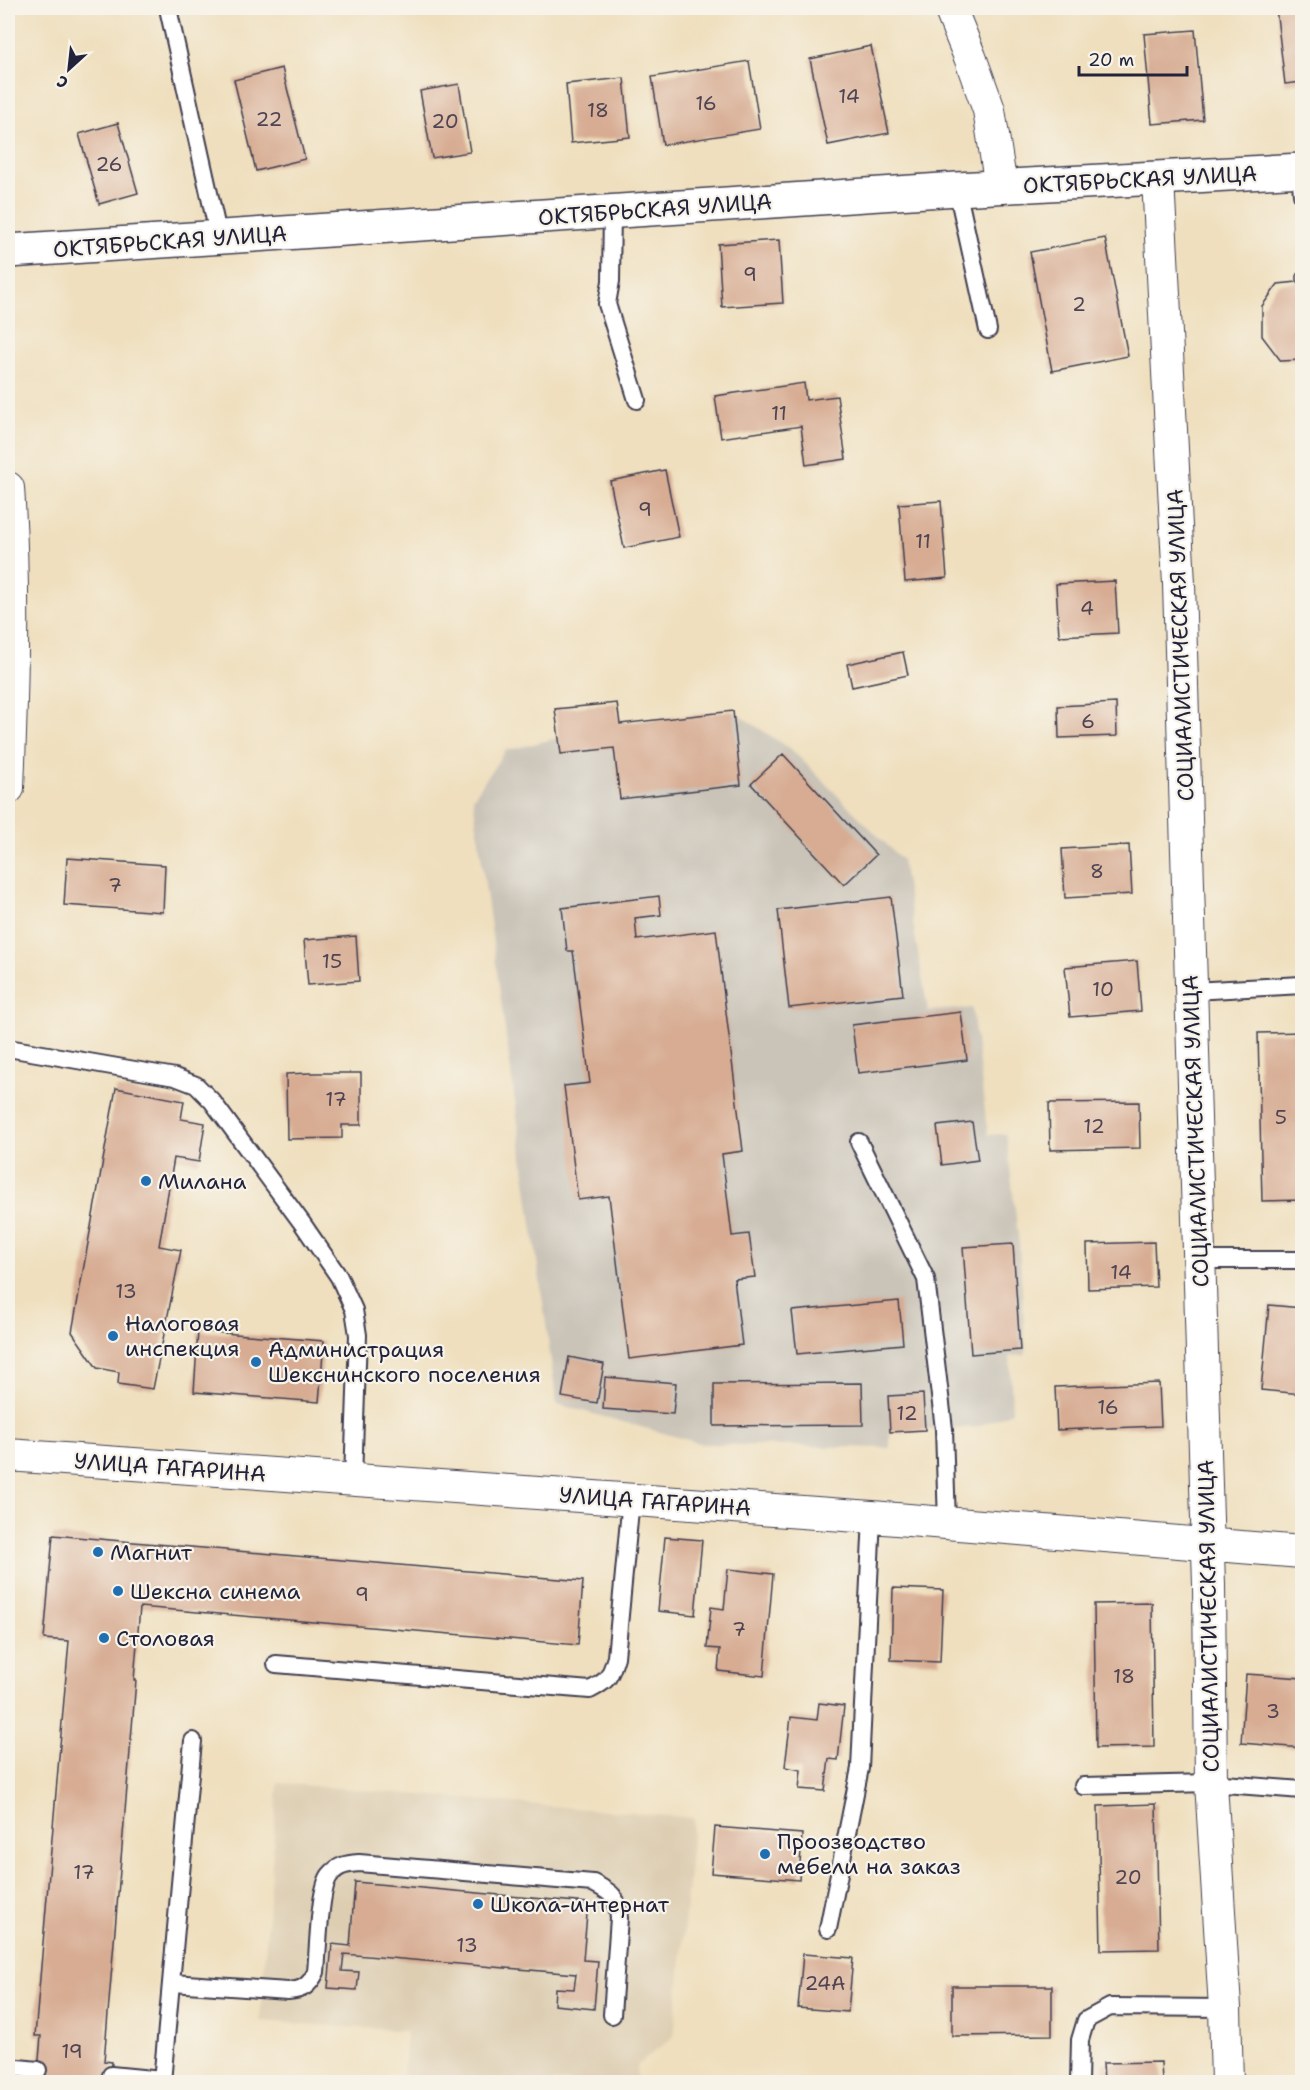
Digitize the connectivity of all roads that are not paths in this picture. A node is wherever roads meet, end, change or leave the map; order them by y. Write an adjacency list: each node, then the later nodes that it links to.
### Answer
1 (950, 8): 5 (street)
2 (169, 13): 8 (lane)
3 (1302, 178): 4 (street, ОКТЯБРЬСКАЯ УЛИЦА)
4 (1158, 179): 5 (street, ОКТЯБРЬСКАЯ УЛИЦА); 15 (street, СОЦИАЛИСТИЧЕСКАЯ УЛИЦА)
5 (1001, 187): 6 (street, ОКТЯБРЬСКАЯ УЛИЦА)
6 (957, 189): 7 (street, ОКТЯБРЬСКАЯ УЛИЦА); 10 (lane)
7 (612, 212): 8 (street, ОКТЯБРЬСКАЯ УЛИЦА); 11 (lane)
8 (219, 238): 9 (street, ОКТЯБРЬСКАЯ УЛИЦА)
9 (8, 251)
10 (988, 330)
11 (637, 400)
12 (8, 488): 13 (street)
13 (8, 789)
14 (1302, 985): 15 (lane)
15 (1192, 991): 18 (street, СОЦИАЛИСТИЧЕСКАЯ УЛИЦА)
16 (8, 1048): 21 (lane)
17 (859, 1142): 24 (lane)
18 (1198, 1260): 19 (lane); 25 (street, СОЦИАЛИСТИЧЕСКАЯ УЛИЦА)
19 (1302, 1260)
20 (8, 1455): 21 (street, УЛИЦА ГАГАРИНА)
21 (353, 1479): 22 (street, УЛИЦА ГАГАРИНА)
22 (631, 1499): 23 (street, УЛИЦА ГАГАРИНА); 27 (lane)
23 (872, 1517): 24 (street, УЛИЦА ГАГАРИНА); 32 (lane)
24 (947, 1524): 25 (street, УЛИЦА ГАГАРИНА)
25 (1207, 1544): 26 (street, УЛИЦА ГАГАРИНА); 29 (street, СОЦИАЛИСТИЧЕСКАЯ УЛИЦА)
26 (1302, 1552)
27 (276, 1664)
28 (193, 1741): 33 (lane)
29 (1211, 1783): 30 (lane); 31 (lane); 34 (street, СОЦИАЛИСТИЧЕСКАЯ УЛИЦА)
30 (1083, 1786)
31 (1302, 1790)
32 (828, 1929)
33 (172, 1983): 35 (lane); 39 (lane)
34 (1225, 2008): 40 (lane); 41 (street, СОЦИАЛИСТИЧЕСКАЯ УЛИЦА)
35 (612, 2015)
36 (8, 2067): 37 (lane)
37 (38, 2070)
38 (111, 2075): 39 (lane)
39 (162, 2081)
40 (1079, 2082)
41 (1227, 2082)

